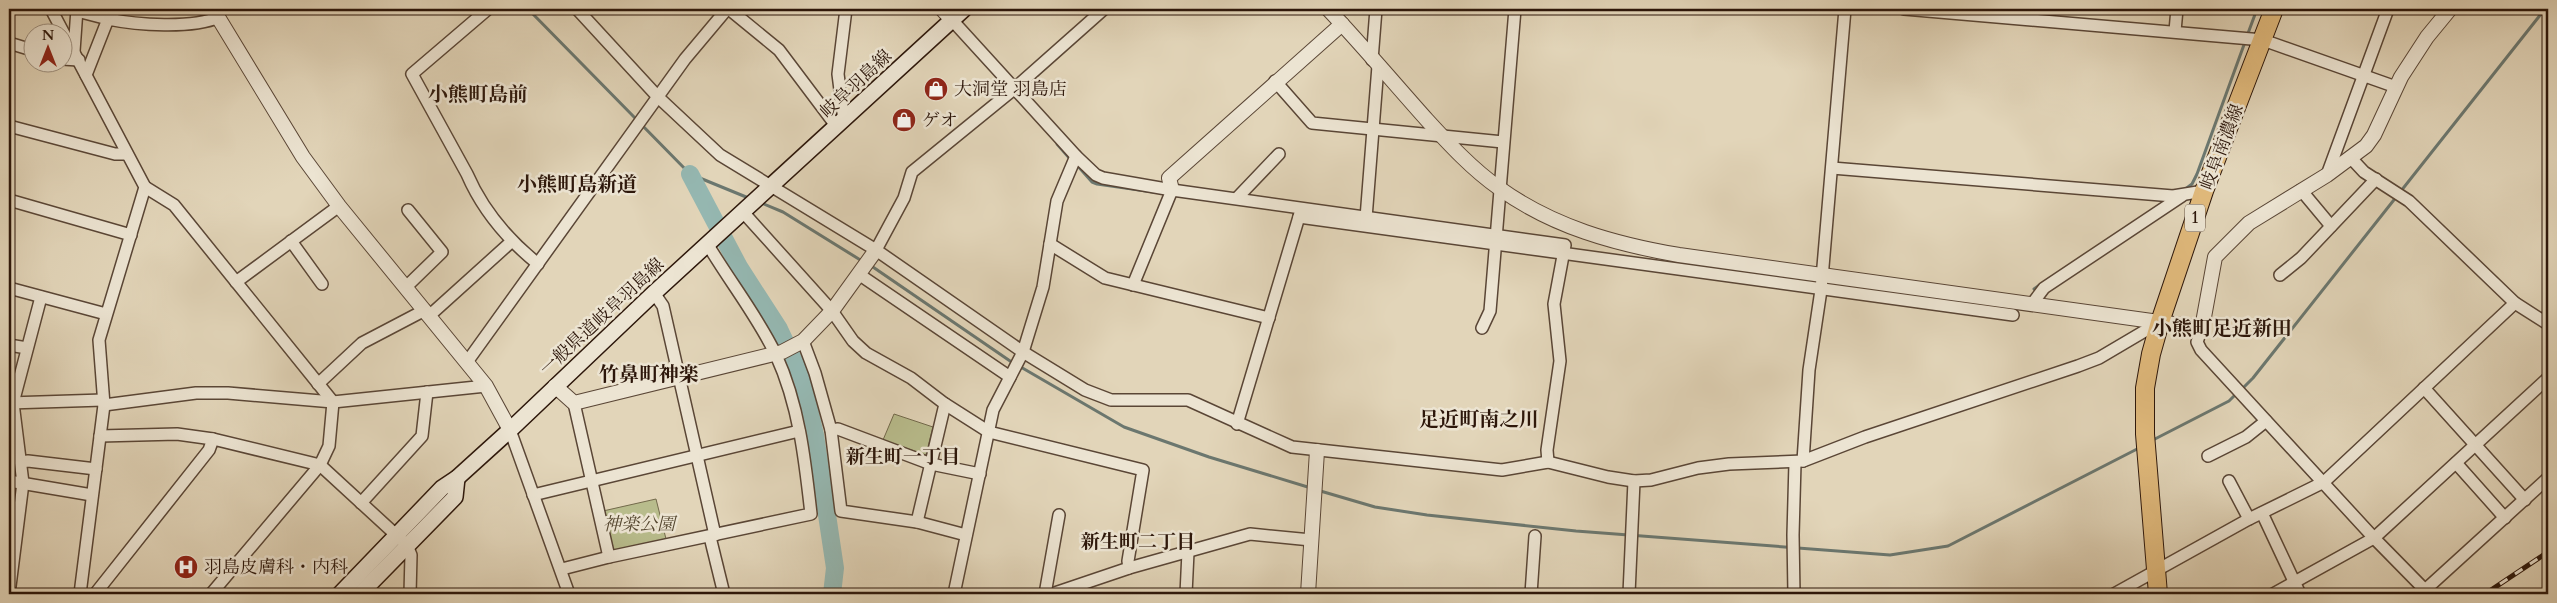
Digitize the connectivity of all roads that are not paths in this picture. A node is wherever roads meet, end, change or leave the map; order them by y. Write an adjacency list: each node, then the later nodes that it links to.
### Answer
1 (51, 9): 26 (street)
2 (488, 9): 64 (street)
3 (577, 9): 34 (street)
4 (728, 9): 34 (street); 35 (street)
5 (846, 9): 35 (street)
6 (964, 9): 19 (main road, 岐阜羽島線)
7 (1104, 9): 33 (street)
8 (1328, 9): 21 (street)
9 (1376, 9): 28 (street)
10 (1515, 9): 39 (street)
11 (1845, 9): 44 (street)
12 (1904, 9): 22 (street)
13 (2176, 9): 22 (street)
14 (2274, 9): 23 (main road, 岐阜南濃線 / 1)
15 (2388, 9): 30 (street)
16 (2450, 9): 32 (street)
17 (77, 10): 20 (street); 26 (street)
18 (216, 13): 20 (street); 55 (street)
19 (947, 14): 33 (street); 35 (main road, 岐阜羽島線)
20 (108, 19): 29 (street)
21 (1342, 24): 28 (street); 31 (street)
22 (2174, 31): 23 (street)
23 (2262, 40): 30 (street); 52 (main road, 岐阜南濃線 / 1)
24 (9, 43): 25 (street)
25 (22, 47)
26 (77, 56): 27 (street); 29 (street)
27 (72, 57)
28 (1375, 63): 37 (street); 38 (street)
29 (86, 75): 40 (street)
30 (2364, 76): 32 (street); 45 (street)
31 (1275, 81): 37 (street); 50 (street)
32 (2396, 87): 43 (street)
33 (1014, 88): 42 (street); 67 (street)
34 (658, 97): 49 (street); 69 (street)
35 (841, 124): 49 (main road, 岐阜羽島線)
36 (9, 126): 40 (street)
37 (1374, 129): 38 (street); 59 (street)
38 (1442, 136): 39 (street); 48 (street)
39 (1503, 142): 48 (street)
40 (127, 154): 47 (street)
41 (1279, 154): 53 (street)
42 (1076, 156): 50 (street); 66 (street)
43 (2350, 158): 45 (street); 46 (street)
44 (1832, 168): 52 (street); 72 (street)
45 (2327, 175): 51 (street)
46 (2376, 179): 60 (street); 81 (street)
47 (145, 187): 61 (street); 73 (street)
48 (1499, 188): 62 (street); 72 (street)
49 (769, 189): 57 (main road, 一般県道岐阜羽島線); 67 (street)
50 (1172, 190): 53 (street); 75 (street)
51 (2301, 190): 60 (street); 91 (street)
52 (2196, 192): 82 (street); 88 (main road, 岐阜南濃線 / 1)
53 (1237, 198): 58 (street)
54 (9, 200): 61 (street)
55 (339, 206): 63 (street); 76 (street)
56 (408, 210): 76 (street)
57 (744, 210): 65 (main road, 一般県道岐阜羽島線); 83 (street)
58 (1300, 213): 59 (street); 62 (street); 87 (street)
59 (1366, 218): 62 (street)
60 (2331, 226): 71 (street)
61 (130, 235): 85 (street)
62 (1496, 240): 68 (street); 90 (street)
63 (291, 241): 73 (street); 74 (street)
64 (511, 242): 69 (street); 84 (street)
65 (711, 243): 79 (main road, 一般県道岐阜羽島線); 95 (street)
66 (1050, 244): 75 (street); 96 (street)
67 (875, 253): 70 (street); 96 (street)
68 (1564, 253): 78 (street); 124 (street)
69 (538, 264): 97 (street)
70 (862, 273): 83 (street); 98 (street)
71 (2280, 275)
72 (1822, 276): 78 (street); 82 (street)
73 (236, 282): 101 (street)
74 (322, 284)
75 (1133, 285): 87 (street)
76 (406, 287): 84 (street)
77 (9, 288): 80 (street)
78 (1821, 290): 86 (street); 125 (street)
79 (654, 293): 99 (street); 103 (main road, 一般県道岐阜羽島線)
80 (41, 296): 85 (street); 94 (street)
81 (2516, 303): 89 (street); 104 (street)
82 (2032, 304): 88 (street)
83 (832, 311): 92 (street); 110 (street)
84 (427, 313): 97 (street); 101 (street)
85 (106, 314): 106 (street)
86 (2013, 315)
87 (1269, 318): 112 (street)
88 (2160, 322): 91 (street); 125 (street); 158 (main road, 岐阜南濃線 / 1)
89 (2548, 324)
90 (1482, 328)
91 (2202, 328): 111 (street)
92 (801, 343): 95 (street); 114 (street)
93 (9, 345): 94 (street)
94 (27, 348): 108 (street)
95 (778, 353): 99 (street); 115 (street)
96 (1022, 355): 98 (street); 112 (street)
97 (467, 362): 102 (street)
98 (1011, 374): 116 (street)
99 (678, 378): 109 (street); 121 (street)
100 (2548, 378): 119 (street)
101 (318, 384): 107 (street)
102 (486, 386): 105 (street); 113 (street)
103 (555, 386): 109 (street); 113 (main road, 一般県道岐阜羽島線)
104 (2424, 388): 119 (street); 136 (street)
105 (427, 392): 107 (street); 141 (street)
106 (104, 402): 107 (street); 108 (street); 117 (street)
107 (333, 402): 128 (street)
108 (11, 403): 123 (street)
109 (574, 403): 133 (street)
110 (945, 404): 116 (street); 127 (street)
111 (2266, 421): 122 (street); 136 (street)
112 (1237, 424): 120 (street)
113 (510, 430): 139 (street); 151 (main road, 一般県道岐阜羽島線)
114 (831, 430): 127 (street); 146 (street)
115 (799, 431): 121 (street); 148 (street)
116 (989, 432): 130 (street); 156 (street)
117 (100, 436): 118 (street); 129 (street)
118 (213, 439): 128 (street); 164 (street)
119 (2475, 445): 126 (street); 140 (street)
120 (1317, 452): 124 (street); 152 (street)
121 (696, 456): 133 (street); 148 (street)
122 (2208, 456)
123 (21, 462): 129 (street); 137 (street)
124 (1548, 462): 134 (street)
125 (1799, 462): 134 (street); 178 (street)
126 (2456, 463): 144 (street); 150 (street)
127 (931, 464): 130 (street); 146 (street)
128 (320, 465): 141 (street); 165 (street)
129 (96, 470): 138 (street)
130 (980, 474): 147 (street)
131 (2548, 478): 140 (street)
132 (9, 481): 137 (street)
133 (592, 481): 139 (street); 155 (street)
134 (1634, 481): 177 (street)
135 (2229, 481): 145 (street)
136 (2324, 482): 142 (street); 150 (street)
137 (23, 483): 138 (street); 153 (street)
138 (92, 495): 163 (street)
139 (533, 495): 157 (street)
140 (2525, 500): 144 (street)
141 (361, 503): 151 (street)
142 (2262, 513): 145 (street); 159 (street)
143 (1059, 515): 172 (street)
144 (2506, 518): 161 (street)
145 (2249, 520): 158 (street)
146 (917, 522): 147 (street)
147 (966, 535): 171 (street)
148 (713, 536): 155 (street); 170 (street)
149 (1535, 536): 176 (street)
150 (2374, 538): 159 (street); 161 (street)
151 (401, 540): 166 (main road, 一般県道岐阜羽島線); 167 (main road, 一般県道岐阜羽島線); 168 (street)
152 (1310, 540): 154 (street); 175 (street)
153 (12, 541): 162 (street)
154 (1188, 552): 156 (street); 174 (street)
155 (609, 557): 157 (street)
156 (1128, 568): 160 (street)
157 (562, 569): 169 (street)
158 (2157, 571): 179 (street); 180 (main road, 1)
159 (2297, 589): 181 (street)
160 (1073, 590): 173 (street)
161 (2427, 592)
162 (9, 594)
163 (80, 594)
164 (95, 594)
165 (211, 594)
166 (340, 594)
167 (360, 594)
168 (410, 594)
169 (570, 594)
170 (724, 594)
171 (954, 594)
172 (1045, 594)
173 (1052, 594)
174 (1186, 594)
175 (1308, 594)
176 (1531, 594)
177 (1629, 594)
178 (1794, 594)
179 (2114, 594)
180 (2158, 594)
181 (2273, 594)

